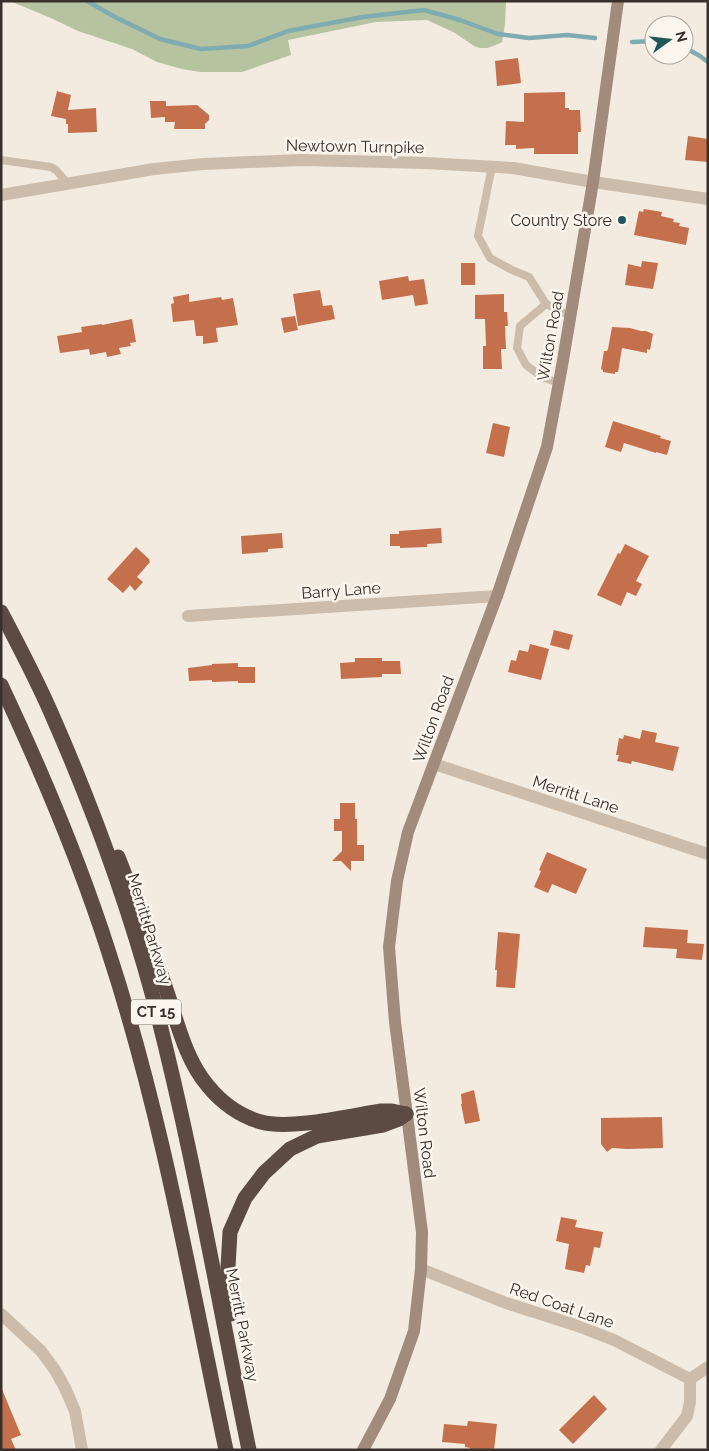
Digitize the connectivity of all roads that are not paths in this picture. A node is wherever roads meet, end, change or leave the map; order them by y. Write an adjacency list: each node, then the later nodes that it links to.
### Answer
1 (618, 1): 4 (main road, Wilton Road)
2 (1, 160): 5 (lane)
3 (492, 166): 4 (street, Newtown Turnpike); 5 (street, Newtown Turnpike); 8 (lane)
4 (593, 182): 7 (street, Newtown Turnpike); 9 (main road, Wilton Road)
5 (68, 184): 6 (street, Newtown Turnpike)
6 (1, 195)
7 (708, 199)
8 (546, 304): 9 (lane); 10 (lane)
9 (570, 316): 10 (main road, Wilton Road)
10 (559, 383): 11 (main road, Wilton Road)
11 (497, 596): 13 (street, Barry Lane); 16 (main road, Wilton Road)
12 (1, 612): 15 (highway, Merritt Parkway / CT 15)
13 (188, 616)
14 (1, 685): 25 (highway, CT 15)
15 (52, 713): 18 (highway); 23 (highway, Merritt Parkway / CT 15)
16 (434, 764): 17 (street, Merritt Lane); 18 (main road, Wilton Road)
17 (708, 854)
18 (406, 1114): 19 (main road, Wilton Road); 23 (highway)
19 (421, 1269): 22 (street, Red Coat Lane); 27 (main road, Wilton Road)
20 (1, 1314): 24 (street)
21 (708, 1367): 22 (street)
22 (690, 1379): 28 (street)
23 (245, 1432): 26 (highway, Merritt Parkway / CT 15)
24 (82, 1450)
25 (226, 1450)
26 (249, 1450)
27 (363, 1450)
28 (660, 1450)

